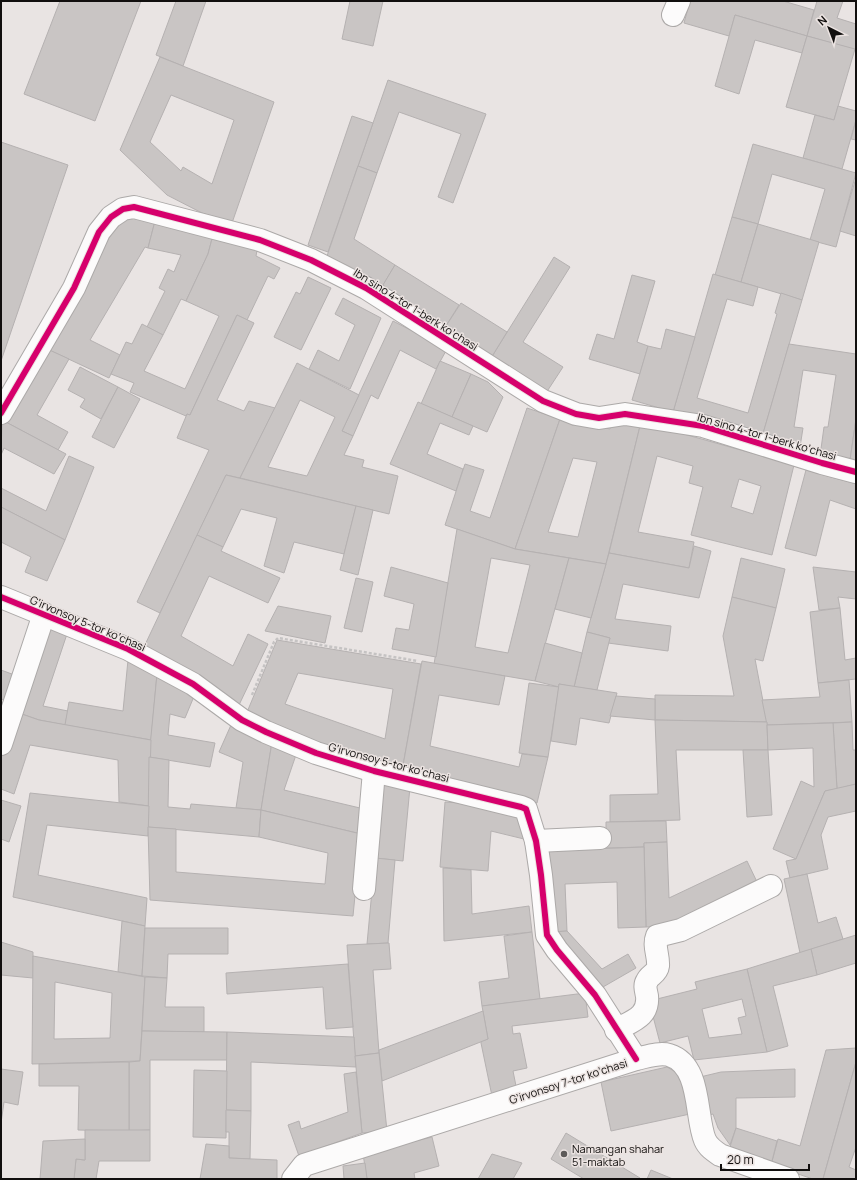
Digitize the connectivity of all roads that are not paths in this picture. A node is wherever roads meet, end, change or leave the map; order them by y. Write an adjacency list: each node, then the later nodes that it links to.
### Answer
1 (1, 413): 2 (street, Ibn sino 4-tor 1-berk koʼchasi)
2 (856, 472)
3 (1, 597): 4 (street, Gʼirvonsoy 5-tor koʼchasi)
4 (44, 614): 5 (street); 6 (street, Gʼirvonsoy 5-tor koʼchasi)
5 (1, 744)
6 (374, 771): 8 (street, Gʼirvonsoy 5-tor koʼchasi); 10 (street)
7 (600, 838): 8 (street)
8 (536, 841): 11 (street, Gʼirvonsoy 5-tor koʼchasi)
9 (771, 886): 11 (street)
10 (364, 889)
11 (616, 1030): 12 (street, Gʼirvonsoy 5-tor koʼchasi)
12 (636, 1059): 13 (street, Gʼirvonsoy 7-tor koʼchasi); 14 (street, Gʼirvonsoy 7-tor koʼchasi)
13 (293, 1179)
14 (788, 1179)

